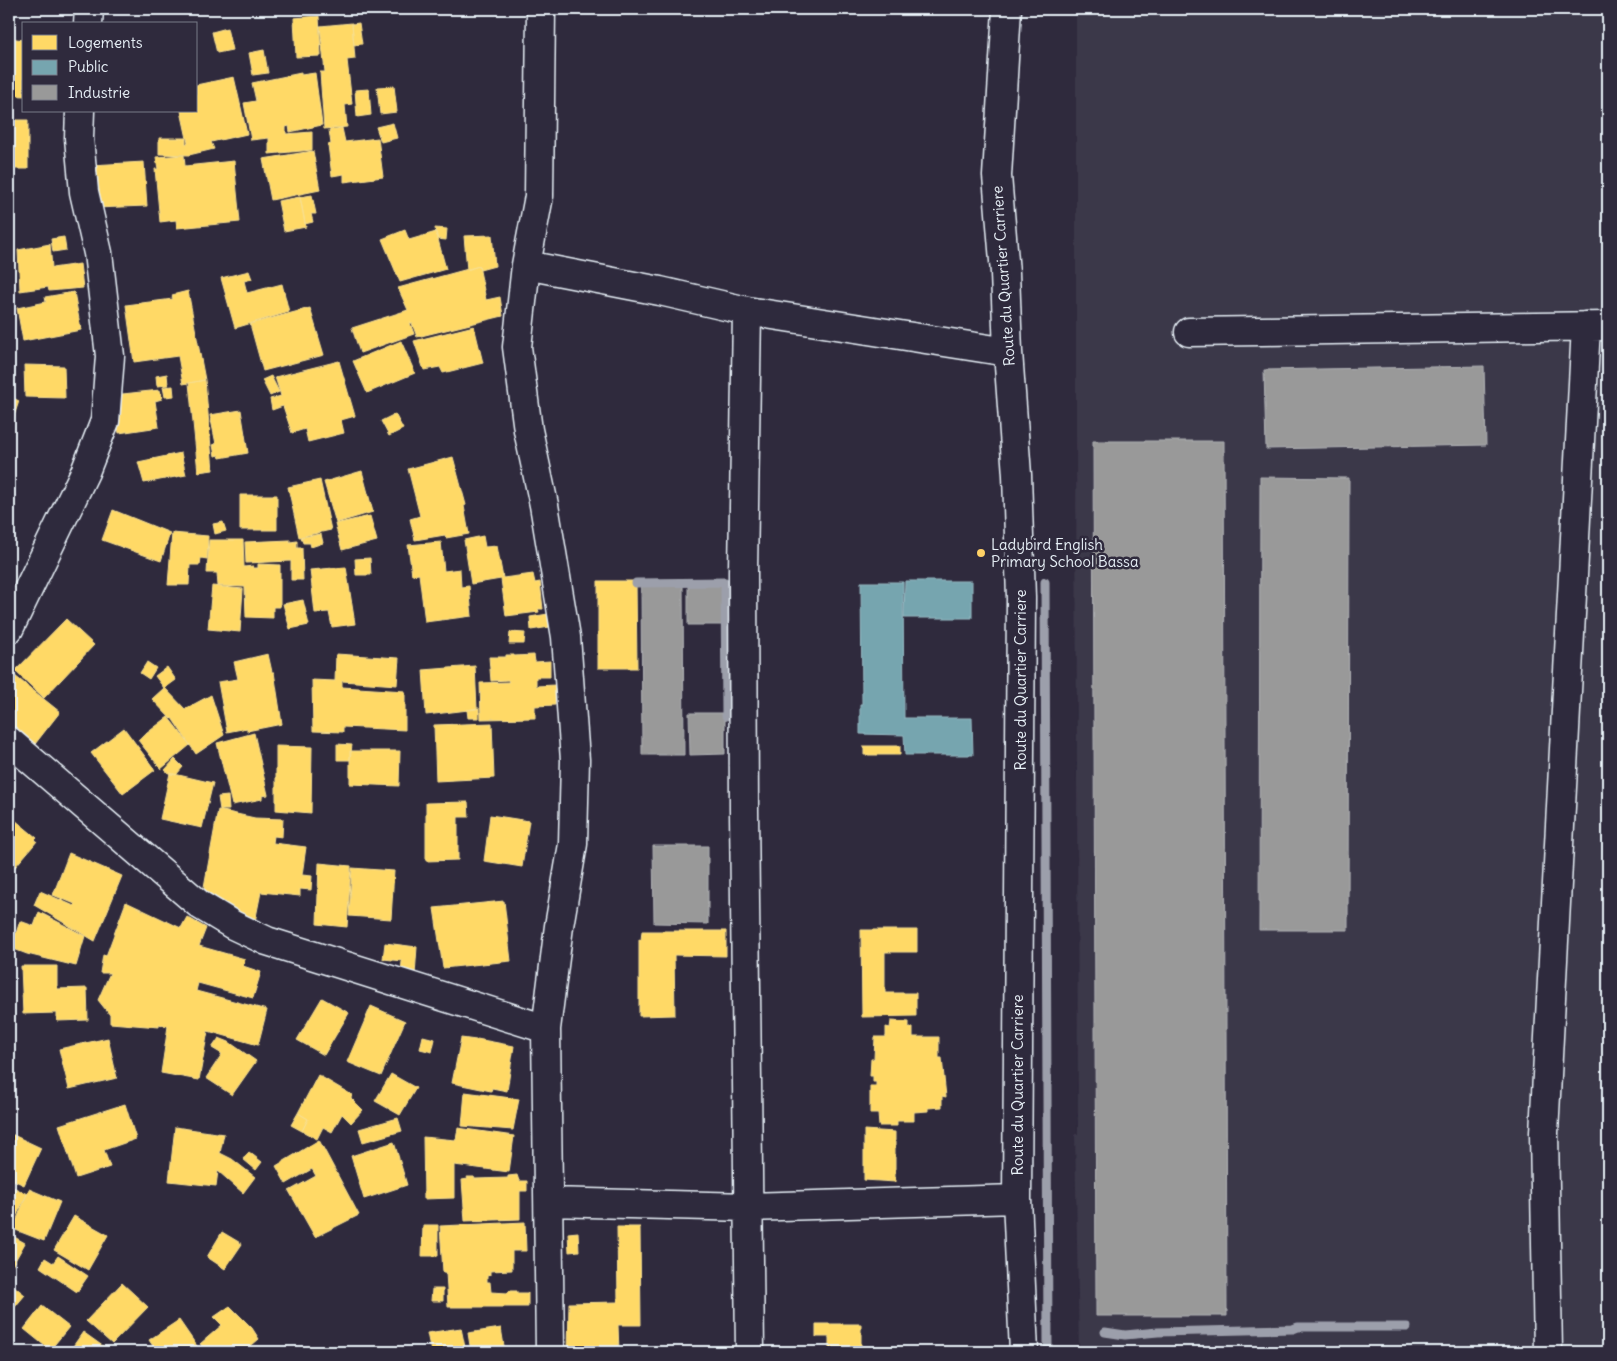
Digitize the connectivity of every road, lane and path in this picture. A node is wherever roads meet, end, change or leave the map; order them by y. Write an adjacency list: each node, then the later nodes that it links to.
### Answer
1 (541, 9): 4 (street)
2 (1007, 9): 8 (street, Route du Quartier Carriere)
3 (80, 112): 9 (street)
4 (526, 265): 5 (street); 11 (street)
5 (747, 311): 8 (street); 14 (street)
6 (1597, 326): 7 (street); 18 (street)
7 (1189, 332)
8 (1008, 352): 12 (street, Route du Quartier Carriere)
9 (9, 629)
10 (9, 741): 11 (street)
11 (546, 1030): 13 (street)
12 (1016, 1199): 14 (street); 17 (street, Route du Quartier Carriere)
13 (549, 1202): 14 (street); 15 (street)
14 (749, 1207): 16 (street)
15 (550, 1352)
16 (750, 1352)
17 (1024, 1352)
18 (1548, 1352)

